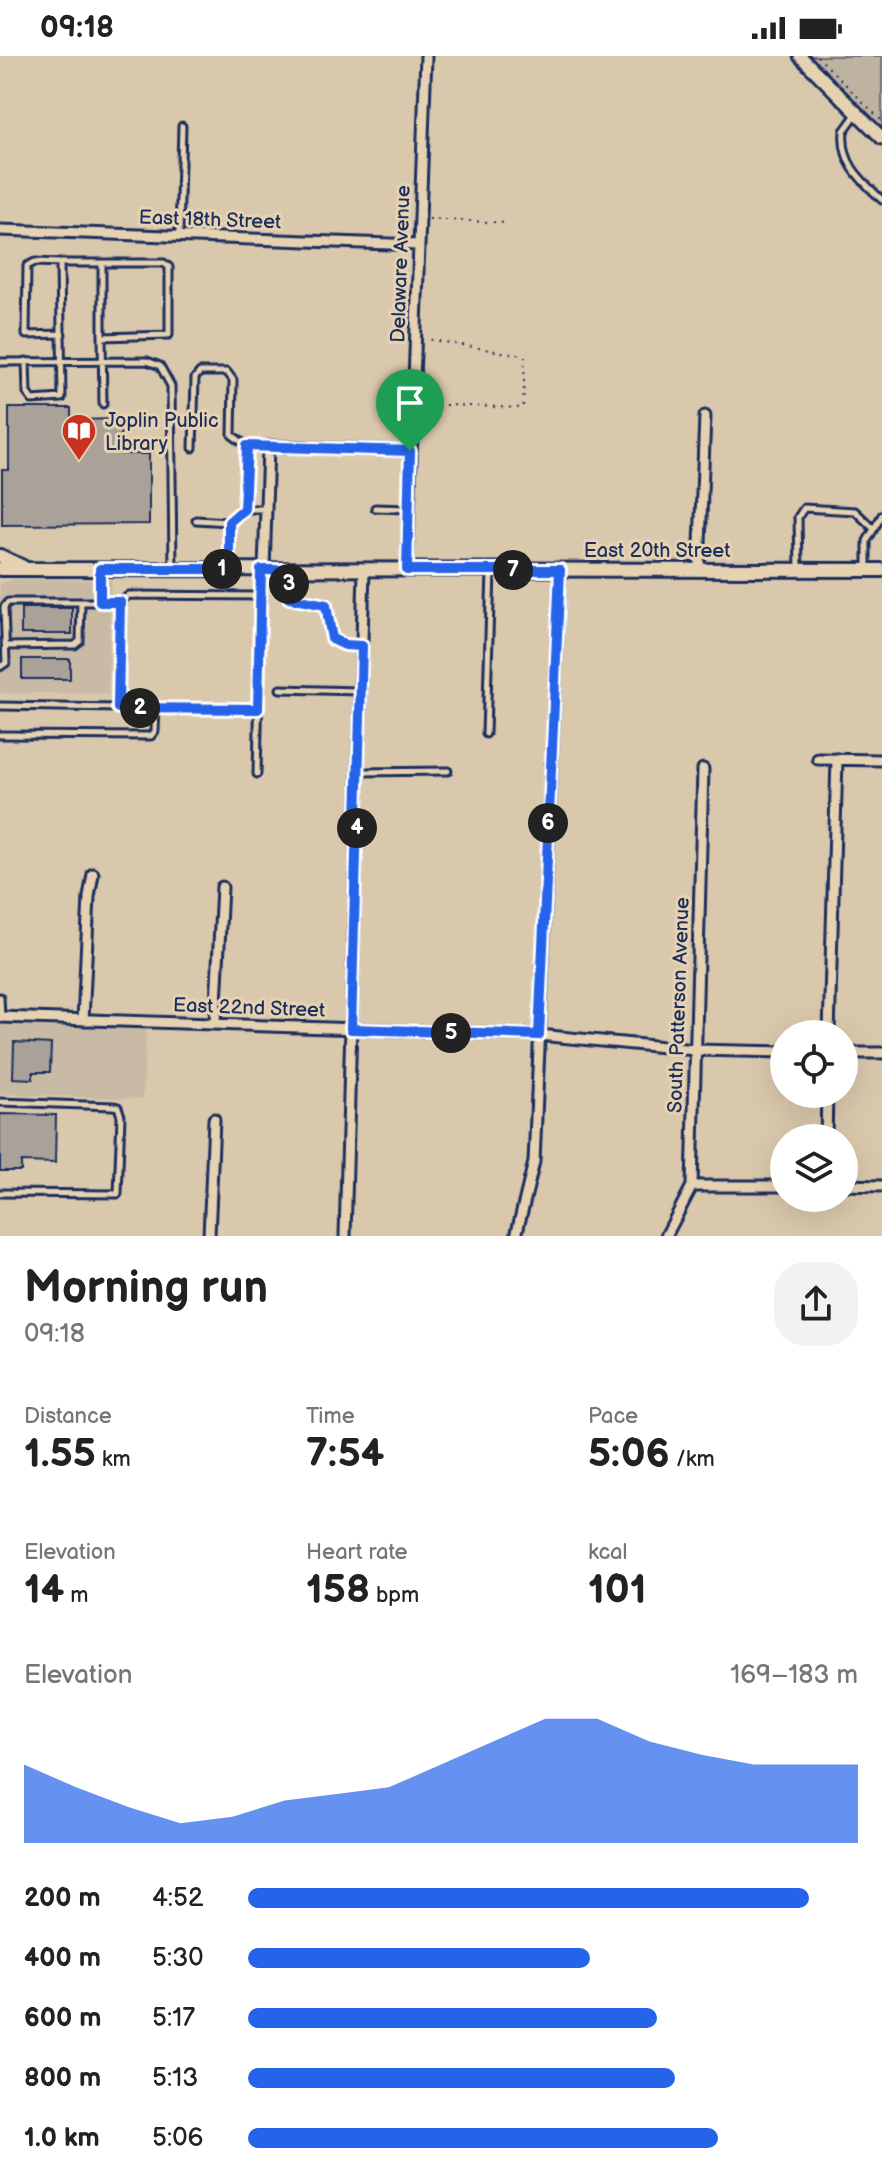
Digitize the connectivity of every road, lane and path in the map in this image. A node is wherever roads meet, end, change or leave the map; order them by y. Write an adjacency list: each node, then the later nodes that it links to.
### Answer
1 (426, 56): 9 (street, Delaware Avenue)
2 (800, 56): 4 (street)
3 (817, 56): 5 (path)
4 (857, 113): 7 (street); 8 (lane)
5 (882, 121)
6 (182, 126): 12 (lane)
7 (882, 138)
8 (882, 200)
9 (420, 219): 10 (path); 13 (street, Delaware Avenue)
10 (508, 223)
11 (0, 230): 12 (street, East 18th Street)
12 (179, 236): 13 (street, East 18th Street)
13 (418, 245): 18 (street, Delaware Avenue)
14 (60, 263): 15 (lane); 16 (lane); 16 (lane)
15 (102, 263): 17 (lane); 17 (lane)
16 (62, 334): 21 (lane)
17 (102, 337): 19 (lane)
18 (415, 337): 24 (street, Delaware Avenue); 24 (path)
19 (103, 360): 21 (lane); 23 (lane); 42 (lane)
20 (26, 361): 21 (lane); 21 (lane); 22 (lane)
21 (62, 361)
22 (0, 362)
23 (103, 404)
24 (412, 404): 29 (street, Delaware Avenue)
25 (705, 416): 50 (street)
26 (247, 446): 27 (lane); 28 (lane); 31 (lane)
27 (268, 446): 29 (street); 32 (street)
28 (193, 448)
29 (410, 451): 33 (street, Delaware Avenue)
30 (375, 508): 33 (lane)
31 (244, 509): 32 (lane); 36 (lane)
32 (266, 509): 44 (street)
33 (409, 509): 47 (street, Delaware Avenue)
34 (882, 515): 37 (lane)
35 (196, 520): 36 (lane)
36 (229, 522): 43 (lane)
37 (873, 528): 51 (lane); 52 (lane)
38 (0, 556): 40 (main road)
39 (0, 569): 40 (main road, East 20th Street)
40 (26, 569): 41 (main road, East 20th Street); 54 (main road)
41 (100, 569): 42 (main road, East 20th Street); 57 (lane)
42 (173, 569): 43 (main road, East 20th Street)
43 (229, 569): 44 (main road, East 20th Street)
44 (262, 570): 45 (main road, East 20th Street); 55 (lane)
45 (289, 570): 46 (main road, East 20th Street); 66 (path)
46 (364, 570): 47 (main road, East 20th Street); 66 (street)
47 (407, 570): 48 (main road, East 20th Street)
48 (491, 570): 49 (main road, East 20th Street); 74 (lane)
49 (560, 570): 50 (main road, East 20th Street); 91 (street)
50 (699, 570): 51 (main road, East 20th Street)
51 (799, 570): 52 (main road, East 20th Street)
52 (867, 570): 53 (main road, East 20th Street)
53 (882, 570)
54 (0, 579)
55 (261, 596): 58 (lane); 73 (lane)
56 (81, 602): 57 (lane); 64 (lane); 65 (lane)
57 (100, 602): 58 (lane)
58 (120, 602): 71 (lane)
59 (30, 635): 62 (lane)
60 (45, 635): 63 (lane)
61 (60, 635): 64 (lane)
62 (30, 645): 63 (lane); 65 (lane)
63 (46, 645): 64 (lane)
64 (61, 645)
65 (5, 646): 67 (lane)
66 (362, 646): 69 (street)
67 (0, 667)
68 (280, 689): 69 (lane)
69 (361, 691): 81 (street)
70 (0, 706): 71 (lane)
71 (118, 708): 72 (lane)
72 (156, 708): 73 (lane); 75 (lane)
73 (258, 709): 82 (lane)
74 (486, 734)
75 (0, 735)
76 (818, 759): 77 (street)
77 (837, 759): 78 (street); 88 (street)
78 (882, 760)
79 (703, 769): 92 (street, South Patterson Avenue)
80 (448, 771): 81 (lane)
81 (359, 772): 90 (street)
82 (257, 774)
83 (93, 874): 87 (street)
84 (222, 887): 89 (street)
85 (0, 997): 86 (lane)
86 (0, 1017): 87 (street, East 22nd Street)
87 (83, 1020): 89 (street, East 22nd Street)
88 (829, 1020)
89 (215, 1023): 90 (street, East 22nd Street)
90 (351, 1029): 91 (street, East 22nd Street); 104 (street)
91 (539, 1035): 92 (street, East 22nd Street); 105 (street)
92 (695, 1050): 93 (street, East 22nd Street); 99 (street, South Patterson Avenue)
93 (770, 1052)
94 (858, 1053): 95 (street)
95 (882, 1053)
96 (0, 1102): 102 (lane)
97 (214, 1119): 103 (street)
98 (858, 1185): 101 (street)
99 (692, 1186): 100 (street); 106 (street, South Patterson Avenue)
100 (770, 1186)
101 (882, 1186)
102 (0, 1193)
103 (209, 1236)
104 (345, 1236)
105 (516, 1236)
106 (666, 1236)

